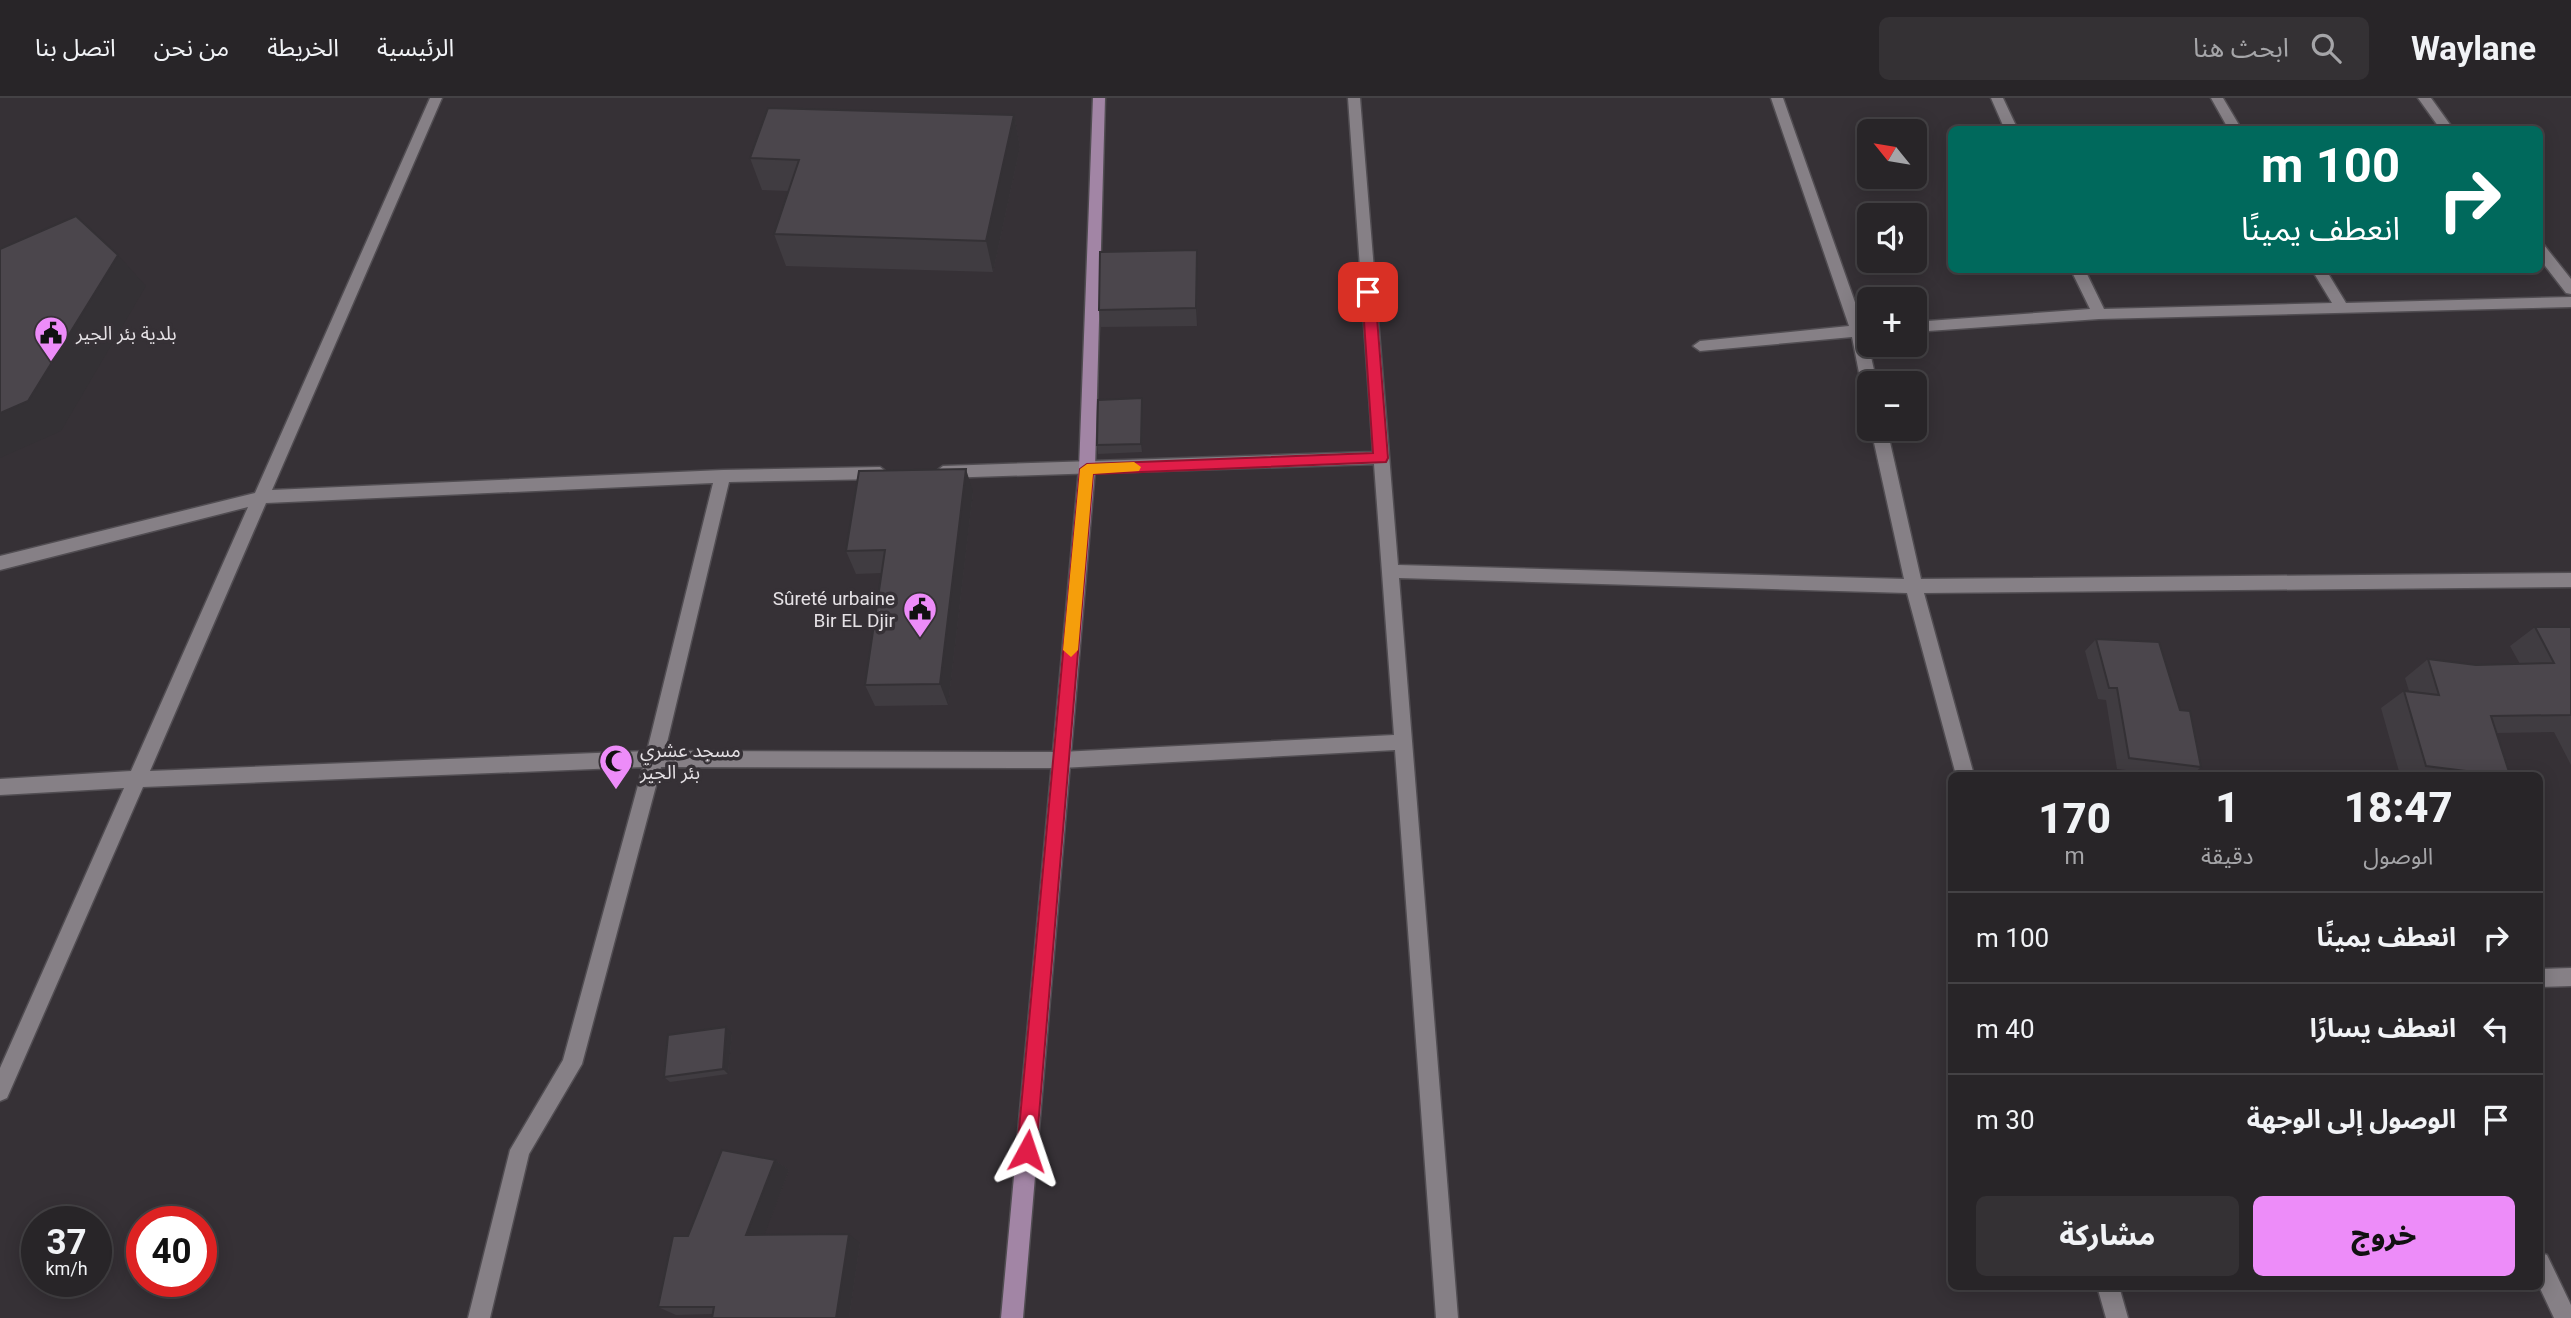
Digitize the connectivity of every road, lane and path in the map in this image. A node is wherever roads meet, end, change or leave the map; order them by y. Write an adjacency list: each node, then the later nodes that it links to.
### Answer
1 (436, 98): 28 (street)
2 (1100, 98): 24 (street)
3 (1354, 98): 23 (street)
4 (1777, 98): 17 (street)
5 (1997, 98): 8 (street)
6 (2217, 98): 9 (street)
7 (2424, 98): 10 (street)
8 (2010, 126)
9 (2234, 126)
10 (2445, 126)
11 (2543, 253): 14 (street)
12 (2079, 273): 18 (street)
13 (2321, 273): 16 (street)
14 (2571, 289)
15 (2571, 302): 16 (street)
16 (2343, 309): 18 (street)
17 (1857, 314)
18 (2099, 314): 19 (street)
19 (1927, 326)
20 (1857, 331): 21 (street)
21 (1700, 346)
22 (1882, 441): 32 (street)
23 (1381, 458): 24 (street); 30 (street)
24 (1087, 469): 25 (street); 35 (street)
25 (933, 472)
26 (891, 473): 27 (street)
27 (723, 476): 28 (street); 34 (street)
28 (263, 497): 29 (street); 37 (street)
29 (0, 563)
30 (1388, 571): 32 (street); 33 (street)
31 (2571, 580): 32 (street)
32 (1914, 586): 36 (street)
33 (1403, 742): 35 (street); 46 (street)
34 (654, 759): 35 (street); 37 (street); 44 (street)
35 (1061, 760): 45 (street)
36 (1964, 772)
37 (138, 779): 38 (street); 41 (street)
38 (0, 787)
39 (2571, 977): 40 (street)
40 (2543, 978)
41 (0, 1091)
42 (2543, 1272): 48 (street)
43 (2109, 1290): 47 (street)
44 (479, 1318)
45 (1012, 1318)
46 (1447, 1318)
47 (2117, 1318)
48 (2566, 1318)

